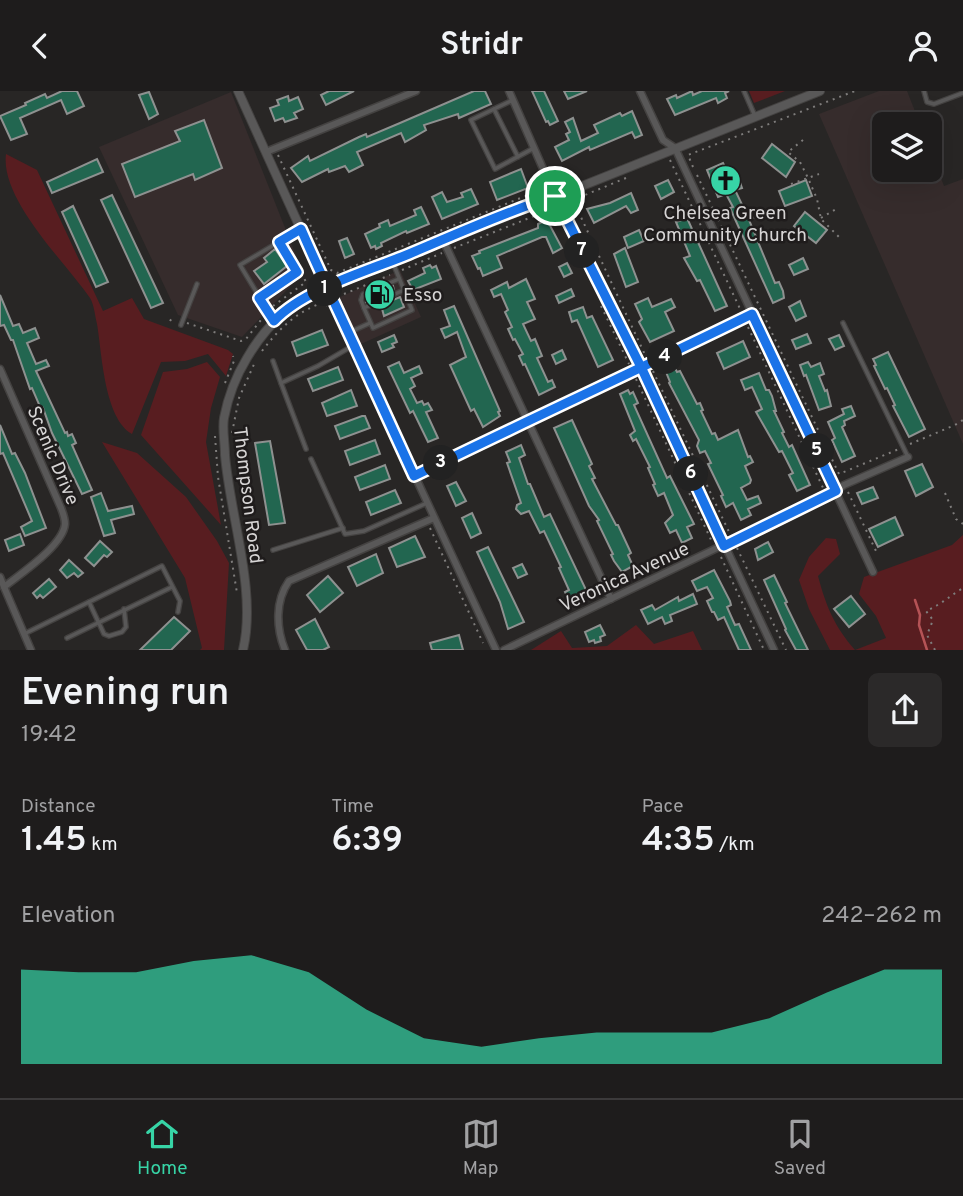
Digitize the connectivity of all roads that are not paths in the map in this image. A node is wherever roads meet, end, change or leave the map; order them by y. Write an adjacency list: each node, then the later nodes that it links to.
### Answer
1 (237, 91): 14 (street)
2 (416, 91): 14 (street)
3 (509, 91): 9 (street)
4 (640, 91): 13 (street)
5 (744, 91): 11 (lane)
6 (820, 91): 11 (street, Thompson Road)
7 (924, 91): 8 (lane)
8 (963, 93)
9 (513, 100): 10 (lane); 12 (street)
10 (494, 109): 15 (lane); 15 (lane)
11 (755, 116): 13 (street, Thompson Road)
12 (534, 148): 15 (lane); 16 (street)
13 (675, 148): 16 (street, Thompson Road); 27 (street)
14 (266, 152): 17 (street)
15 (518, 157)
16 (555, 196): 18 (street, Thompson Road); 36 (street)
17 (301, 229): 19 (lane); 23 (street)
18 (443, 240): 20 (street, Thompson Road); 38 (street)
19 (279, 242): 25 (lane); 25 (lane)
20 (392, 261): 21 (lane); 23 (street, Thompson Road)
21 (399, 279): 24 (lane); 26 (lane)
22 (197, 284): 29 (lane)
23 (327, 288): 28 (street, Thompson Road); 32 (street)
24 (404, 290): 26 (lane); 30 (lane)
25 (259, 298): 28 (lane)
26 (364, 308): 30 (lane)
27 (752, 314): 36 (street); 43 (street)
28 (274, 321): 61 (street, Thompson Road)
29 (181, 323)
30 (370, 323): 32 (lane)
31 (843, 323): 40 (lane)
32 (348, 333): 33 (street)
33 (354, 345): 37 (lane); 42 (street)
34 (273, 361): 37 (lane)
35 (0, 369): 52 (street, Scenic Drive)
36 (642, 369): 38 (street); 47 (street)
37 (281, 383): 39 (lane)
38 (526, 420): 42 (street); 53 (street)
39 (306, 449)
40 (908, 457): 43 (street, Veronica Avenue)
41 (311, 459): 46 (lane)
42 (414, 476): 44 (street)
43 (836, 491): 47 (street, Veronica Avenue); 49 (street)
44 (427, 503): 45 (street); 46 (lane)
45 (434, 518): 62 (street); 63 (street)
46 (343, 528): 48 (lane)
47 (724, 546): 53 (street, Veronica Avenue); 65 (street)
48 (273, 550)
49 (873, 572)
50 (0, 577): 52 (street)
51 (173, 586): 54 (lane); 55 (lane); 56 (lane)
52 (4, 587): 58 (street)
53 (611, 599): 64 (street, Veronica Avenue)
54 (89, 602): 57 (lane); 58 (lane)
55 (124, 610): 57 (lane); 57 (lane)
56 (178, 613)
57 (98, 622): 59 (lane)
58 (24, 634): 60 (street)
59 (67, 638)
60 (31, 650)
61 (243, 650)
62 (285, 650)
63 (496, 650)
64 (504, 650)
65 (774, 650)

